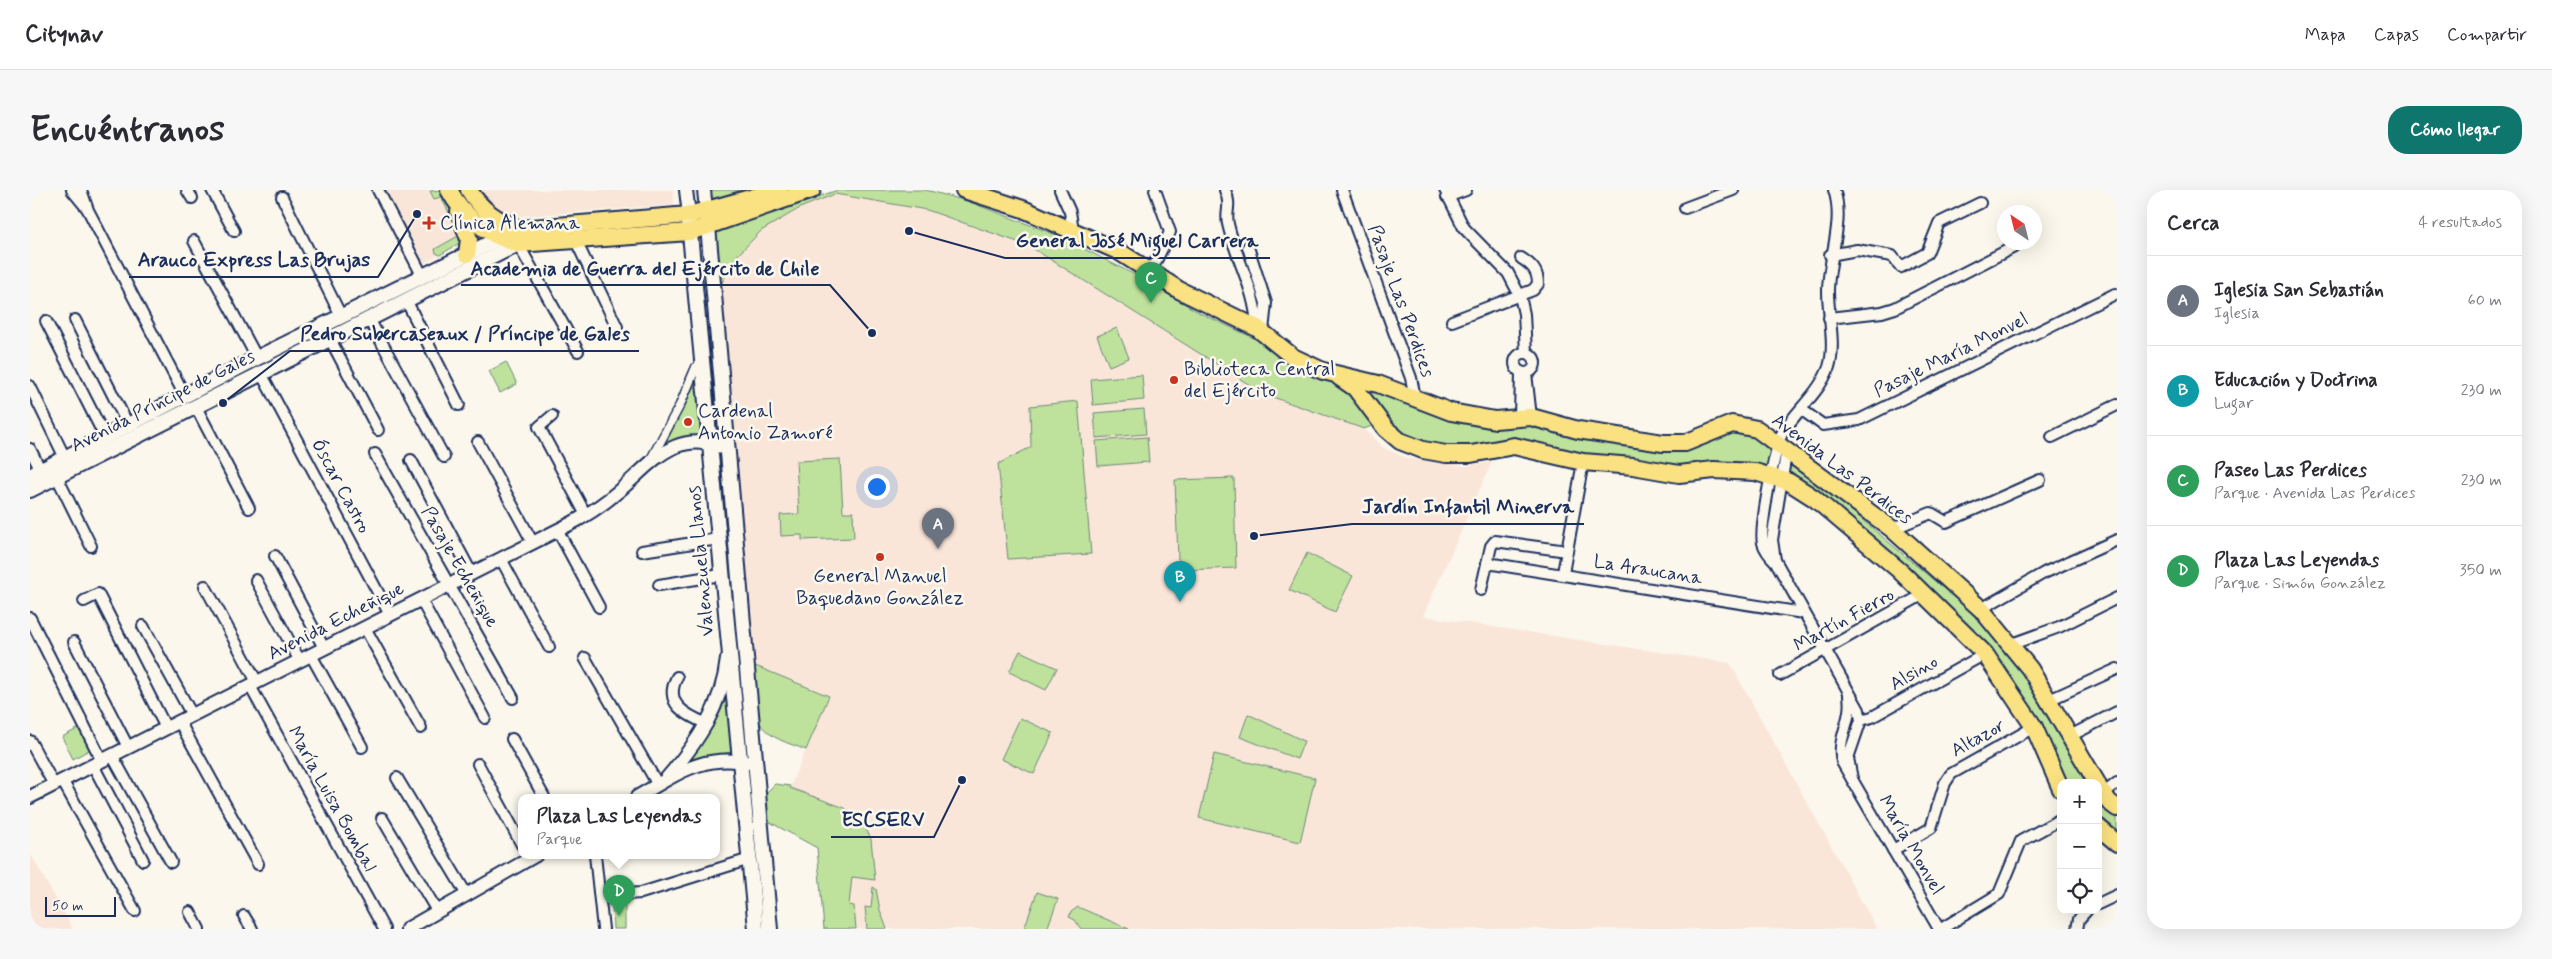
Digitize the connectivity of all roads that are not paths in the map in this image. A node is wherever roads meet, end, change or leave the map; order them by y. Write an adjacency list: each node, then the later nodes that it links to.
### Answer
1 (72, 190): 23 (street)
2 (82, 190): 23 (street)
3 (212, 190): 27 (street)
4 (378, 190): 39 (street)
5 (468, 190): 29 (main road)
6 (686, 190): 24 (street, Valenzuela Llanos)
7 (704, 190): 25 (street, Valenzuela Llanos)
8 (779, 190): 25 (main road)
9 (812, 190): 25 (main road)
10 (1060, 190): 26 (street)
11 (1154, 190): 38 (street)
12 (1225, 190): 50 (street)
13 (1342, 190): 60 (street, Pasaje Las Perdices)
14 (1466, 190): 19 (street)
15 (1733, 190): 22 (street)
16 (1834, 190): 36 (street, María Monvel)
17 (969, 191): 26 (main road, Avenida Las Perdices)
18 (450, 192): 30 (main road); 35 (main road)
19 (1446, 193): 41 (street)
20 (282, 197): 43 (street)
21 (1980, 203): 36 (street)
22 (1685, 208)
23 (88, 210): 59 (street)
24 (689, 215): 25 (main road, Avenida Príncipe de Gales); 28 (main road, Valenzuela Llanos); 29 (main road, Avenida Príncipe de Gales)
25 (707, 218): 28 (main road, Avenida Príncipe de Gales); 76 (main road, Valenzuela Llanos)
26 (1073, 230): 38 (main road, Avenida Las Perdices)
27 (234, 231)
28 (690, 232): 32 (main road, Avenida Príncipe de Gales); 54 (main road, Valenzuela Llanos)
29 (519, 236): 30 (main road); 32 (main road, Avenida Príncipe de Gales); 42 (main road, Avenida Príncipe de Gales); 52 (street)
30 (499, 238): 35 (main road, Avenida Príncipe de Gales)
31 (194, 241): 53 (street)
32 (576, 241): 49 (street)
33 (1248, 247): 50 (street)
34 (2008, 250): 44 (street)
35 (467, 254): 39 (main road, Avenida Príncipe de Gales)
36 (1830, 255): 44 (street, María Monvel)
37 (1521, 258): 41 (street)
38 (1152, 272): 50 (main road, Avenida Las Perdices)
39 (422, 275): 43 (main road, Avenida Príncipe de Gales)
40 (2115, 294): 65 (street, Pasaje María Monvel)
41 (1520, 296): 48 (street); 67 (street)
42 (406, 300): 45 (main road, Avenida Príncipe de Gales); 62 (street)
43 (341, 316): 53 (main road, Avenida Príncipe de Gales)
44 (1829, 318): 65 (street, María Monvel)
45 (369, 319): 51 (main road, Avenida Príncipe de Gales); 78 (street)
46 (74, 320): 68 (street)
47 (46, 321): 70 (street)
48 (1452, 321)
49 (617, 328)
50 (1260, 330): 55 (main road, Avenida Las Perdices)
51 (330, 339): 56 (main road, Avenida Príncipe de Gales); 69 (street)
52 (578, 351)
53 (257, 358): 59 (main road, Avenida Príncipe de Gales)
54 (702, 365): 74 (main road, Valenzuela Llanos); 82 (street, Avenida Echeñique)
55 (1323, 370): 57 (main road, Avenida Las Perdices); 61 (main road)
56 (262, 373): 64 (main road, Avenida Príncipe de Gales); 116 (street, Óscar Castro)
57 (1378, 384): 60 (main road, Avenida Las Perdices); 61 (main road)
58 (30, 386): 79 (street)
59 (185, 396): 68 (main road, Avenida Príncipe de Gales)
60 (1415, 397): 67 (main road, Avenida Las Perdices)
61 (1363, 398): 81 (main road)
62 (459, 405)
63 (2117, 405): 71 (street)
64 (196, 407): 84 (main road, Avenida Príncipe de Gales); 88 (street)
65 (1802, 410): 72 (street, María Monvel)
66 (552, 416): 89 (street)
67 (1526, 417): 72 (main road, Avenida Las Perdices)
68 (128, 426): 70 (main road, Avenida Príncipe de Gales)
69 (378, 430)
70 (105, 437): 79 (main road, Avenida Príncipe de Gales)
71 (2052, 437)
72 (1783, 441): 85 (street, María Monvel); 90 (main road, Avenida Las Perdices)
73 (478, 442): 94 (street)
74 (709, 442): 76 (street, Avenida Echeñique); 82 (street, Avenida Echeñique); 92 (main road, Valenzuela Llanos)
75 (30, 449): 83 (street)
76 (727, 449): 153 (main road, Valenzuela Llanos)
77 (376, 454): 105 (street, Pasaje Echeñique)
78 (444, 457)
79 (65, 458): 83 (main road, Avenida Príncipe de Gales)
80 (411, 460): 102 (street, Pasaje Echeñique)
81 (1583, 462): 85 (main road); 97 (street)
82 (648, 463): 89 (street, Avenida Echeñique)
83 (36, 473)
84 (57, 477): 87 (main road, Avenida Príncipe de Gales); 95 (street)
85 (1776, 477): 109 (main road); 115 (street, María Monvel)
86 (2040, 480): 90 (street)
87 (30, 490)
88 (249, 508)
89 (586, 515): 91 (street, Avenida Echeñique)
90 (1892, 529): 114 (main road, Avenida Las Perdices)
91 (558, 531): 94 (street, Avenida Echeñique); 113 (street)
92 (718, 538): 96 (street); 103 (main road, Valenzuela Llanos)
93 (2117, 540): 114 (street)
94 (533, 543): 99 (street, Avenida Echeñique)
95 (91, 546)
96 (642, 551)
97 (1567, 551): 100 (street); 101 (street)
98 (275, 556): 123 (street)
99 (501, 559): 102 (street, Avenida Echeñique); 124 (street, Pasaje Echeñique)
100 (1487, 562): 101 (street, La Araucana); 108 (street)
101 (1563, 573): 115 (street, La Araucana)
102 (472, 574): 105 (street, Avenida Echeñique)
103 (721, 575): 106 (street); 120 (main road, Valenzuela Llanos)
104 (256, 580): 127 (street)
105 (450, 585): 111 (street, Avenida Echeñique); 134 (street, Pasaje Echeñique)
106 (659, 585)
107 (205, 586): 132 (street)
108 (1481, 590)
109 (1924, 594): 125 (street, Martín Fierro); 126 (main road)
110 (2117, 598): 122 (street)
111 (421, 600): 116 (street, Avenida Echeñique); 138 (street)
112 (84, 601): 143 (street)
113 (600, 607)
114 (1981, 609): 122 (main road, Avenida Las Perdices)
115 (1803, 613): 125 (street, María Monvel)
116 (390, 615): 119 (street, Avenida Echeñique)
117 (30, 618): 150 (street)
118 (143, 626): 137 (street)
119 (364, 628): 123 (street, Avenida Echeñique); 144 (street)
120 (727, 638): 141 (street); 151 (main road, Valenzuela Llanos)
121 (74, 642): 148 (street)
122 (2012, 644): 135 (main road, Avenida Las Perdices)
123 (324, 648): 127 (street, Avenida Echeñique)
124 (549, 648)
125 (1824, 650): 130 (street, Martín Fierro); 133 (street, María Monvel)
126 (1985, 654): 139 (street, Alsino); 142 (main road)
127 (305, 658): 132 (street, Avenida Echeñique); 149 (street)
128 (585, 658): 158 (street)
129 (2117, 668): 135 (street)
130 (1780, 675)
131 (677, 677): 141 (street)
132 (254, 684): 137 (street, Avenida Echeñique); 190 (street, María Luisa Bombal)
133 (1848, 690): 139 (street, María Monvel); 155 (street, María Monvel)
134 (513, 698)
135 (2049, 700): 145 (main road, Avenida Las Perdices)
136 (2117, 712): 145 (street)
137 (192, 715): 140 (street, Avenida Echeñique)
138 (485, 718)
139 (1861, 720): 155 (street, María Monvel)
140 (179, 722): 143 (street, Avenida Echeñique); 178 (street)
141 (707, 724): 158 (street)
142 (2034, 727): 157 (main road); 172 (street, Altazor)
143 (166, 728): 148 (street, Avenida Echeñique)
144 (421, 728)
145 (2070, 736): 156 (main road, Avenida Las Perdices)
146 (512, 739): 163 (street)
147 (30, 741): 159 (street)
148 (128, 747): 150 (street, Avenida Echeñique)
149 (362, 748)
150 (103, 760): 159 (street, Avenida Echeñique); 176 (street); 177 (street)
151 (739, 760): 153 (street); 158 (street); 175 (main road, Valenzuela Llanos)
152 (478, 764): 170 (street)
153 (755, 764): 194 (main road, Valenzuela Llanos)
154 (397, 778): 179 (street)
155 (1852, 779): 172 (street, María Monvel)
156 (2094, 779)
157 (2057, 780)
158 (662, 782): 164 (street)
159 (58, 783): 165 (street, Avenida Echeñique); 183 (street)
160 (2117, 783): 161 (street)
161 (2102, 786)
162 (2102, 790): 166 (main road, Avenida Las Perdices)
163 (542, 794)
164 (642, 794)
165 (30, 797)
166 (2117, 808)
167 (382, 818): 184 (street)
168 (2057, 821): 195 (street)
169 (2102, 831): 171 (main road)
170 (518, 838)
171 (2117, 843)
172 (1893, 850): 195 (street, María Monvel)
173 (526, 859): 179 (street)
174 (595, 859): 181 (street)
175 (750, 859): 181 (street); 193 (main road, Valenzuela Llanos)
176 (143, 860)
177 (171, 862)
178 (258, 864)
179 (467, 895): 184 (street)
180 (2117, 895): 182 (street)
181 (600, 896): 192 (street)
182 (2102, 902)
183 (135, 911)
184 (438, 911): 191 (street)
185 (190, 912): 188 (street)
186 (2083, 914): 196 (street)
187 (244, 916): 189 (street)
188 (199, 929)
189 (252, 929)
190 (384, 929)
191 (407, 929)
192 (603, 929)
193 (756, 929)
194 (770, 929)
195 (1940, 929)
196 (2077, 929)

